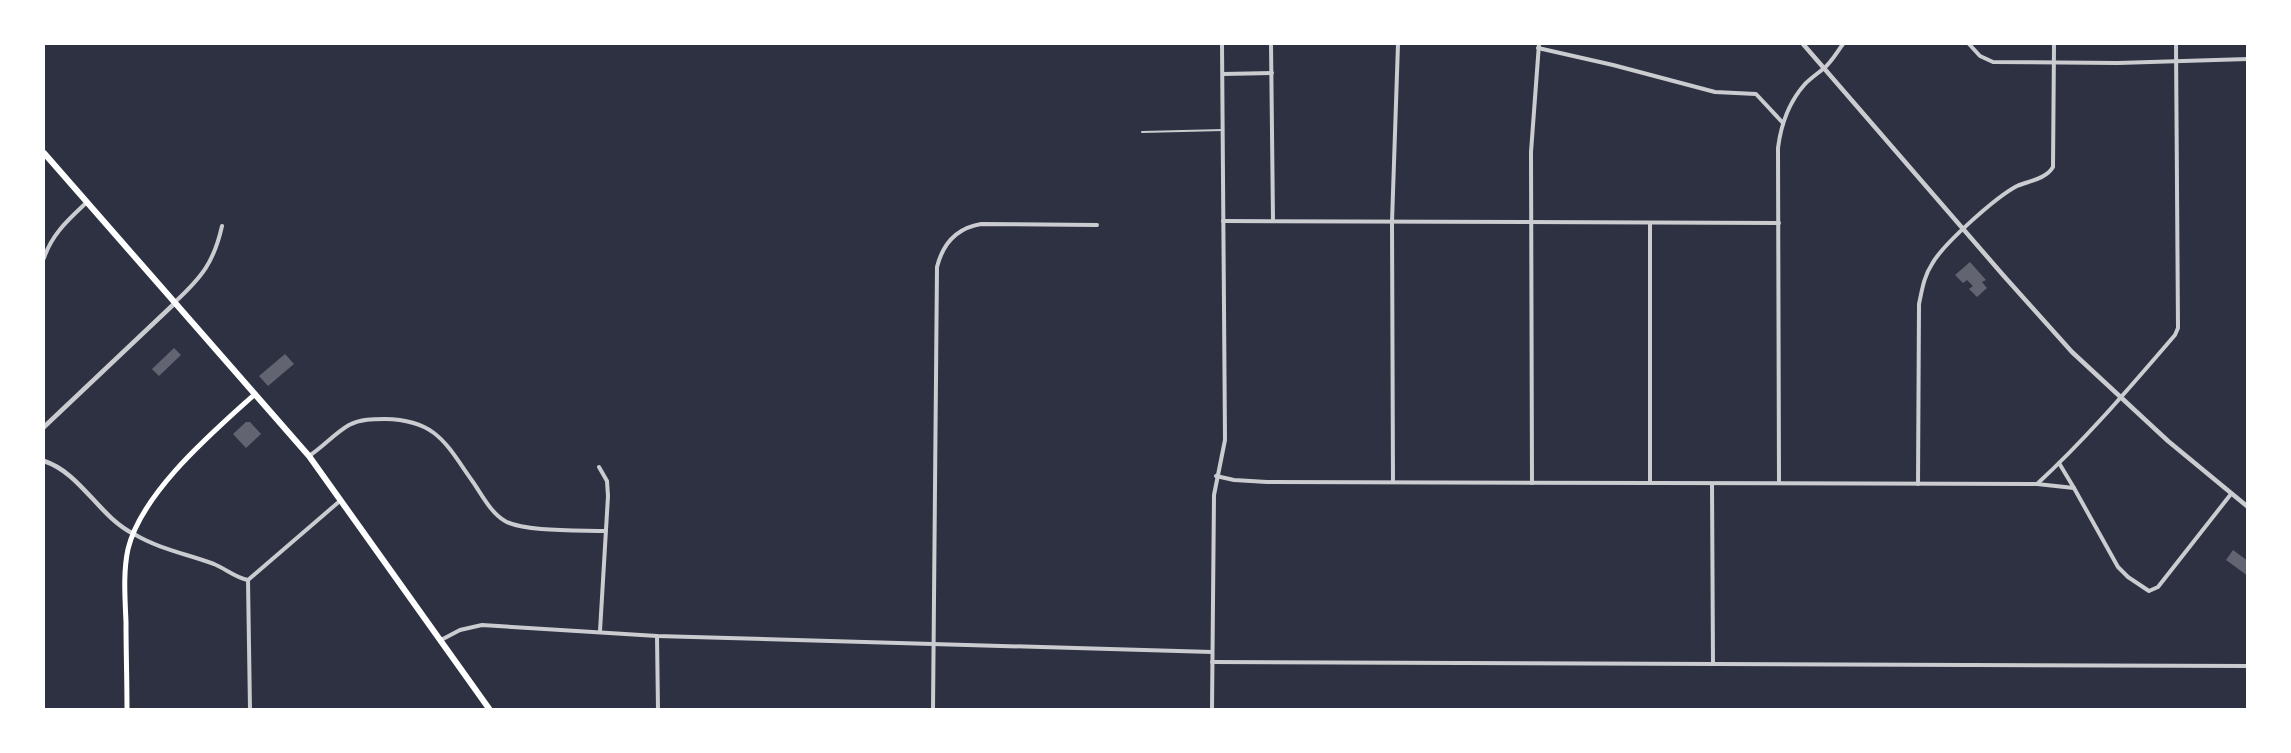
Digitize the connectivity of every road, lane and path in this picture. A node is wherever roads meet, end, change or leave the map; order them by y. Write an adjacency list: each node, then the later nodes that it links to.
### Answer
1 (1222, 44): 15 (street)
2 (1271, 44): 14 (street)
3 (1398, 44): 23 (street)
4 (1803, 44): 13 (street)
5 (1843, 44): 13 (street)
6 (1969, 44): 12 (street)
7 (2054, 44): 12 (street)
8 (2176, 44): 11 (street)
9 (1539, 46): 16 (street); 24 (street)
10 (2247, 59): 11 (street)
11 (2176, 62): 12 (street); 33 (street)
12 (2054, 63): 29 (street)
13 (1825, 68): 16 (street); 29 (street)
14 (1272, 73): 15 (street); 21 (street)
15 (1222, 74): 17 (street)
16 (1783, 123): 26 (street)
17 (1223, 130): 18 (lane); 22 (street)
18 (1142, 132)
19 (44, 153): 20 (main road)
20 (86, 203): 30 (street); 31 (main road)
21 (1273, 220): 22 (street); 23 (street)
22 (1223, 221): 39 (street)
23 (1392, 222): 24 (street); 40 (street)
24 (1531, 222): 25 (street); 42 (street)
25 (1650, 223): 26 (street); 41 (street)
26 (1779, 223): 43 (street)
27 (1097, 225): 57 (street)
28 (222, 226): 31 (street)
29 (1964, 230): 33 (street); 45 (street)
30 (44, 258)
31 (175, 303): 32 (main road); 34 (street)
32 (255, 394): 35 (main road); 52 (main road)
33 (2120, 397): 37 (street); 48 (street)
34 (44, 427)
35 (309, 456): 49 (main road); 51 (street)
36 (44, 461): 52 (street)
37 (2060, 464): 46 (street); 47 (street)
38 (598, 467): 51 (street)
39 (1216, 476): 40 (street); 58 (street)
40 (1393, 482): 42 (street)
41 (1650, 482): 42 (street); 44 (street)
42 (1532, 483)
43 (1779, 483): 44 (street); 45 (street)
44 (1712, 484): 60 (street)
45 (1918, 484): 46 (street)
46 (2037, 484): 47 (street)
47 (2074, 488): 48 (street)
48 (2231, 494): 50 (street)
49 (342, 500): 53 (street); 56 (main road)
50 (2247, 507)
51 (605, 531): 54 (street)
52 (134, 534): 53 (street); 62 (main road)
53 (248, 580): 63 (street)
54 (600, 632): 55 (street); 56 (street)
55 (657, 636): 57 (street); 65 (street)
56 (441, 640): 64 (main road)
57 (933, 643): 58 (street); 66 (street)
58 (1212, 651): 59 (street)
59 (1212, 662): 60 (street); 67 (street)
60 (1713, 663): 61 (street)
61 (2247, 666)
62 (127, 710)
63 (250, 710)
64 (490, 710)
65 (658, 710)
66 (933, 710)
67 (1212, 710)

